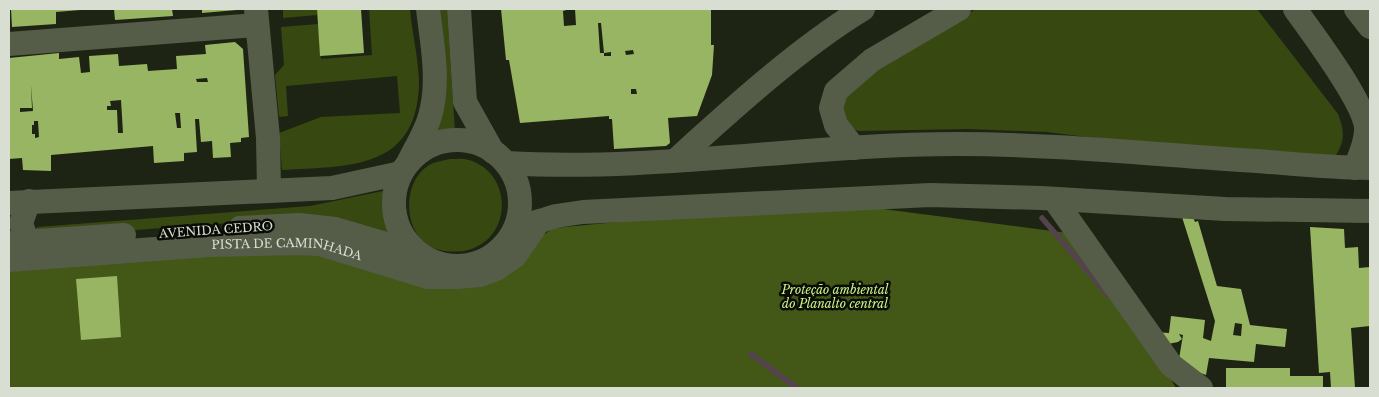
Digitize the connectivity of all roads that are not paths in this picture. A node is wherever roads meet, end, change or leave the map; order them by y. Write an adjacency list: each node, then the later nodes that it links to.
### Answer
1 (428, 9): 14 (street)
2 (459, 9): 12 (street)
3 (863, 9): 13 (street)
4 (959, 9): 11 (street)
5 (1295, 9): 10 (street)
6 (1356, 9): 8 (street)
7 (256, 17): 9 (street); 16 (street)
8 (1370, 27)
9 (9, 44)
10 (1362, 90): 15 (street)
11 (854, 148): 13 (street); 15 (street)
12 (500, 157): 13 (street); 14 (street); 21 (street)
13 (678, 160)
14 (404, 168): 16 (street); 23 (street)
15 (1363, 168)
16 (270, 189): 18 (street)
17 (1054, 199): 19 (street); 20 (street); 25 (street)
18 (19, 202): 22 (street)
19 (1370, 212)
20 (539, 221): 21 (street); 24 (street, PISTA DE CAMINHADA)
21 (515, 229): 23 (street)
22 (18, 242): 23 (street, AVENIDA CEDRO)
23 (420, 254)
24 (9, 260)
25 (1200, 388)

